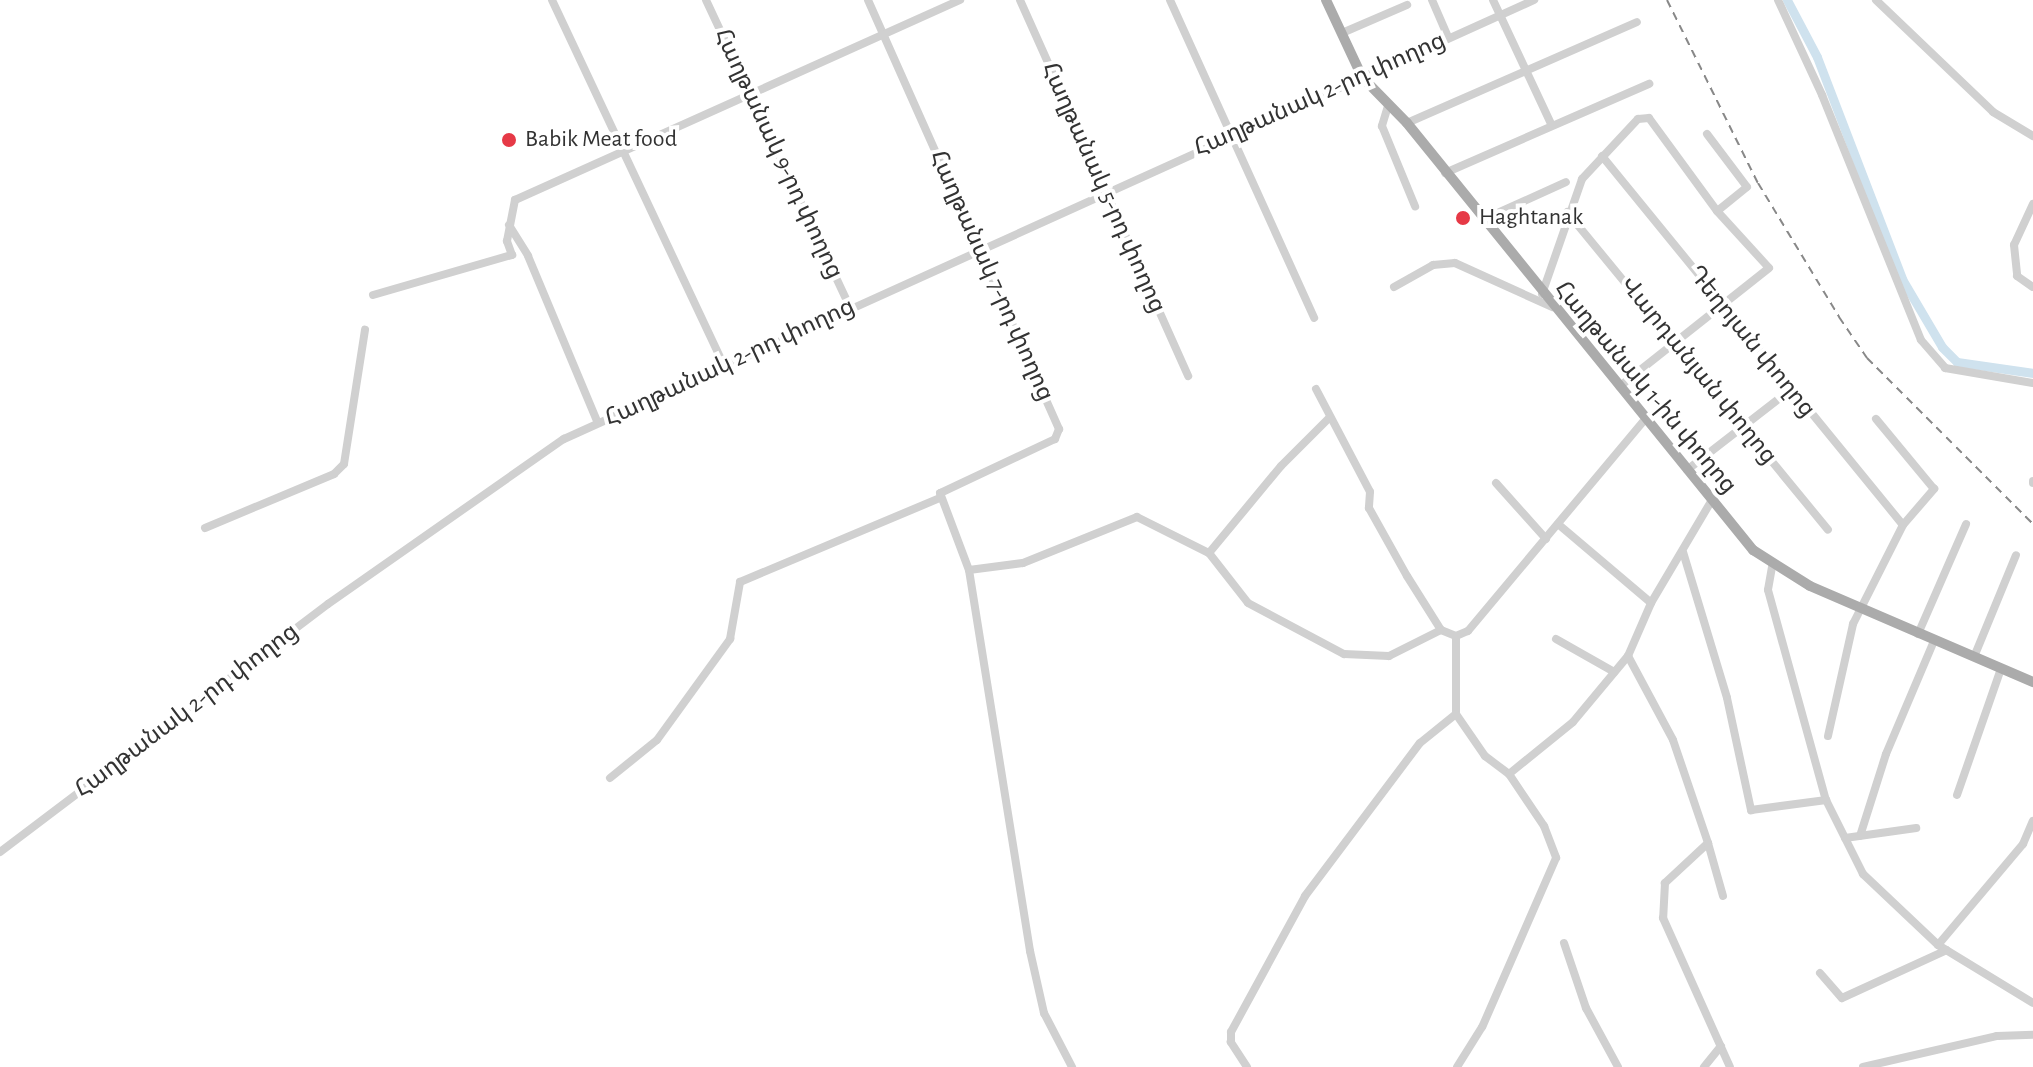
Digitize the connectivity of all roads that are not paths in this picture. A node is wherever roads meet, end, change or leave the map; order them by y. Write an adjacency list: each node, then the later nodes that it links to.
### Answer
1 (552, 0): 29 (street)
2 (706, 0): 22 (street, Հաղթանակ 9-րդ փողոց)
3 (868, 0): 17 (street, Հաղթանակ 7-րդ փողոց)
4 (960, 0): 17 (street)
5 (1020, 0): 33 (street, Հաղթանակ 5-րդ փողոց)
6 (1170, 0): 28 (street)
7 (1326, 0): 16 (main road, Հաղթանակ 1-ին փողոց)
8 (1432, 0): 18 (street)
9 (1493, 0): 14 (street)
10 (1534, 0): 14 (street, Հաղթանակ 2-րդ փողոց)
11 (1778, 0): 53 (street)
12 (1876, 0): 27 (street)
13 (1407, 5): 16 (street)
14 (1500, 16): 18 (street, Հաղթանակ 2-րդ փողոց); 19 (street)
15 (1637, 22): 19 (street)
16 (1342, 33): 20 (main road, Հաղթանակ 1-ին փողոց)
17 (884, 36): 22 (street); 40 (street, Հաղթանակ 7-րդ փողոց)
18 (1448, 37): 20 (street, Հաղթանակ 2-րդ փողոց)
19 (1529, 71): 24 (street); 25 (street)
20 (1362, 77): 23 (main road, Հաղթանակ 1-ին փողոց); 28 (street, Հաղթանակ 2-րդ փողոց)
21 (1649, 84): 25 (street)
22 (753, 97): 29 (street); 47 (street, Հաղթանակ 9-րդ փողոց)
23 (1388, 106): 24 (main road, Հաղթանակ 1-ին փողոց); 35 (street)
24 (1407, 123): 31 (main road, Հաղթանակ 1-ին փողոց)
25 (1551, 124): 31 (street)
26 (1707, 134): 36 (street)
27 (2033, 136)
28 (1231, 137): 33 (street, Հաղթանակ 2-րդ փողոց); 48 (street)
29 (620, 150): 39 (street); 51 (street)
30 (1602, 156): 36 (street); 37 (street); 46 (street, Դեղոյան փողոց)
31 (1444, 174): 38 (main road, Հաղթանակ 1-ին փողոց)
32 (1566, 182): 38 (street)
33 (1104, 192): 40 (street, Հաղթանակ 2-րդ փողոց); 52 (street, Հաղթանակ 5-րդ փողոց)
34 (2033, 204): 42 (street)
35 (1415, 206)
36 (1717, 211): 46 (street)
37 (1567, 212): 44 (street); 50 (street, Վարդանյան փողոց)
38 (1481, 221): 44 (main road, Հաղթանակ 1-ին փողոց)
39 (509, 225): 43 (street); 60 (street)
40 (979, 249): 47 (street, Հաղթանակ 2-րդ փողոց); 64 (street, Հաղթանակ 7-րդ փողոց)
41 (1394, 287): 45 (street)
42 (2033, 287)
43 (373, 295)
44 (1541, 295): 45 (main road, Հաղթանակ 1-ին փողոց)
45 (1552, 307): 54 (main road, Հաղթանակ 1-ին փողոց)
46 (1723, 307): 50 (street); 56 (street, Դեղոյան փողոց)
47 (850, 308): 51 (street, Հաղթանակ 2-րդ փողոց)
48 (1314, 318)
49 (365, 330): 69 (street)
50 (1676, 342): 54 (street); 61 (street, Վարդանյան փողոց)
51 (724, 365): 60 (street, Հաղթանակ 2-րդ փողոց)
52 (1188, 376)
53 (2033, 383)
54 (1619, 387): 58 (main road, Հաղթանակ 1-ին փողոց)
55 (1316, 389): 57 (street)
56 (1790, 390): 61 (street); 68 (street, Դեղոյան փողոց)
57 (1330, 417): 73 (street); 79 (street)
58 (1645, 419): 62 (main road, Հաղթանակ 1-ին փողոց); 66 (street)
59 (1876, 419): 68 (street)
60 (598, 423): 100 (street, Հաղթանակ 2-րդ փողոց)
61 (1744, 428): 62 (street); 70 (street, Վարդանյան փողոց)
62 (1687, 470): 65 (main road, Հաղթանակ 1-ին փողոց)
63 (1496, 483): 71 (street)
64 (941, 493): 76 (street); 92 (street)
65 (1712, 500): 72 (street); 75 (main road, Հաղթանակ 1-ին փողոց)
66 (1558, 524): 71 (street); 77 (street)
67 (1966, 524): 80 (street)
68 (1903, 525): 78 (street)
69 (205, 528)
70 (1828, 530)
71 (1546, 539): 81 (street)
72 (1683, 552): 77 (street); 94 (street)
73 (1209, 553): 76 (street); 79 (street)
74 (2016, 555): 85 (street)
75 (1772, 567): 78 (main road, Հաղթանակ 1-ին փողոց); 94 (street)
76 (969, 570): 108 (street)
77 (1651, 603): 84 (street)
78 (1860, 609): 80 (main road, Հաղթանակ 1-ին փողոց); 90 (street)
79 (1441, 630): 81 (street)
80 (1918, 634): 83 (main road, Հաղթանակ 1-ին փողոց)
81 (1456, 636): 89 (street)
82 (1556, 639): 87 (street)
83 (1934, 641): 85 (main road, Հաղթանակ 1-ին փողոց); 97 (street)
84 (1628, 656): 87 (street); 99 (street)
85 (1974, 657): 86 (main road, Հաղթանակ 1-ին փողոց)
86 (2001, 669): 88 (main road, Հաղթանակ 1-ին փողոց); 93 (street)
87 (1614, 672): 91 (street)
88 (2033, 682)
89 (1456, 714): 91 (street); 109 (street)
90 (1828, 736)
91 (1509, 774): 110 (street)
92 (610, 778)
93 (1957, 795)
94 (1826, 800): 98 (street)
95 (2033, 821): 103 (street)
96 (1916, 828): 97 (street)
97 (1860, 836): 98 (street)
98 (1845, 838): 103 (street)
99 (1708, 843): 101 (street); 107 (street)
100 (0, 852)
101 (1723, 896)
102 (1564, 943): 111 (street)
103 (1943, 948): 104 (street); 105 (street)
104 (1820, 973)
105 (2033, 1003)
106 (2033, 1035): 114 (street)
107 (1721, 1046): 112 (street); 113 (street)
108 (1072, 1067)
109 (1247, 1067)
110 (1457, 1067)
111 (1618, 1067)
112 (1704, 1067)
113 (1730, 1067)
114 (1863, 1067)

